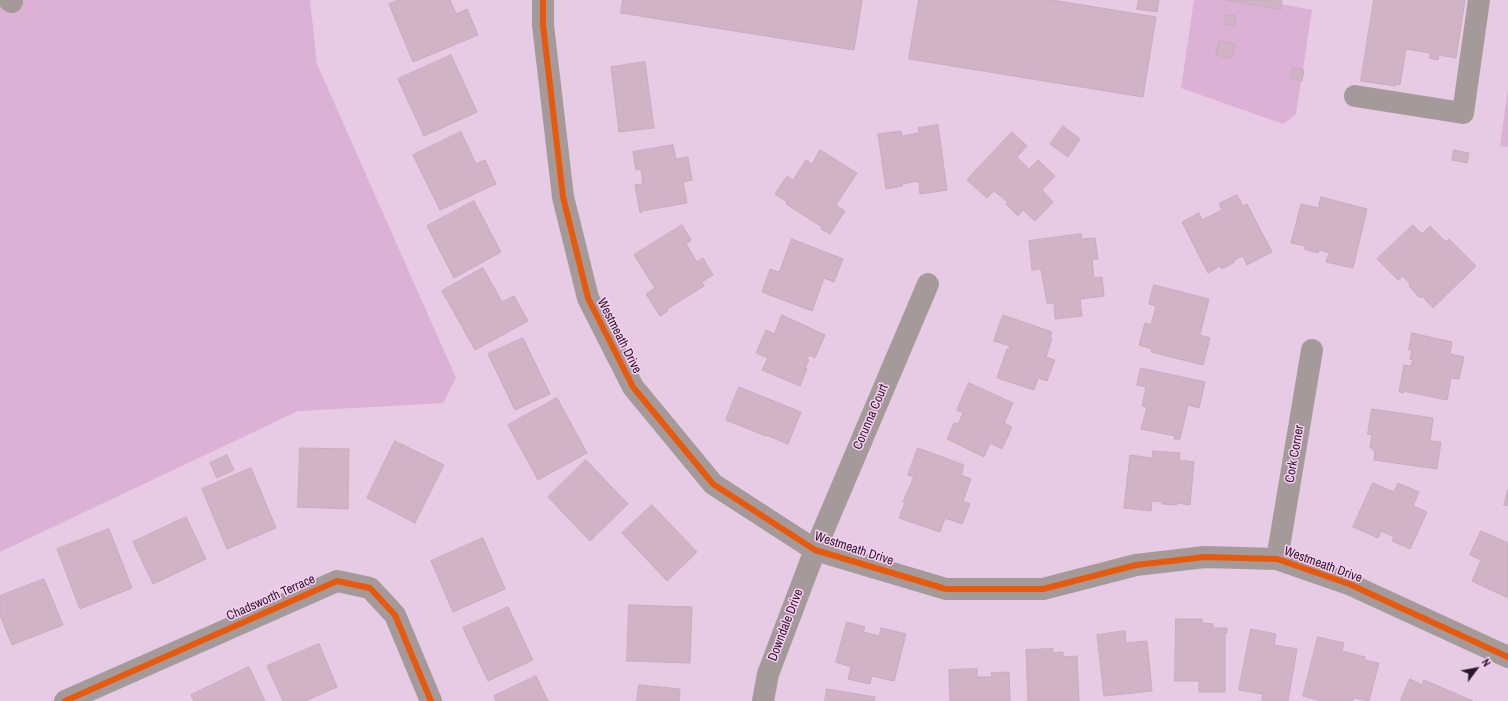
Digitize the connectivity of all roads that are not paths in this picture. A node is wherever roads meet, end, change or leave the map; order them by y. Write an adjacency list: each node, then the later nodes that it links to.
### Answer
1 (543, 0): 6 (street, Westmeath Drive)
2 (1480, 0): 3 (street)
3 (1355, 96)
4 (928, 284): 6 (street, Corunna Court)
5 (1312, 350): 7 (street, Cork Corner)
6 (815, 550): 7 (street, Westmeath Drive); 11 (street, Downdale Drive)
7 (1277, 559): 8 (street, Westmeath Drive)
8 (1508, 657)
9 (65, 701): 10 (street, Chadsworth Terrace)
10 (430, 701)
11 (763, 701)

